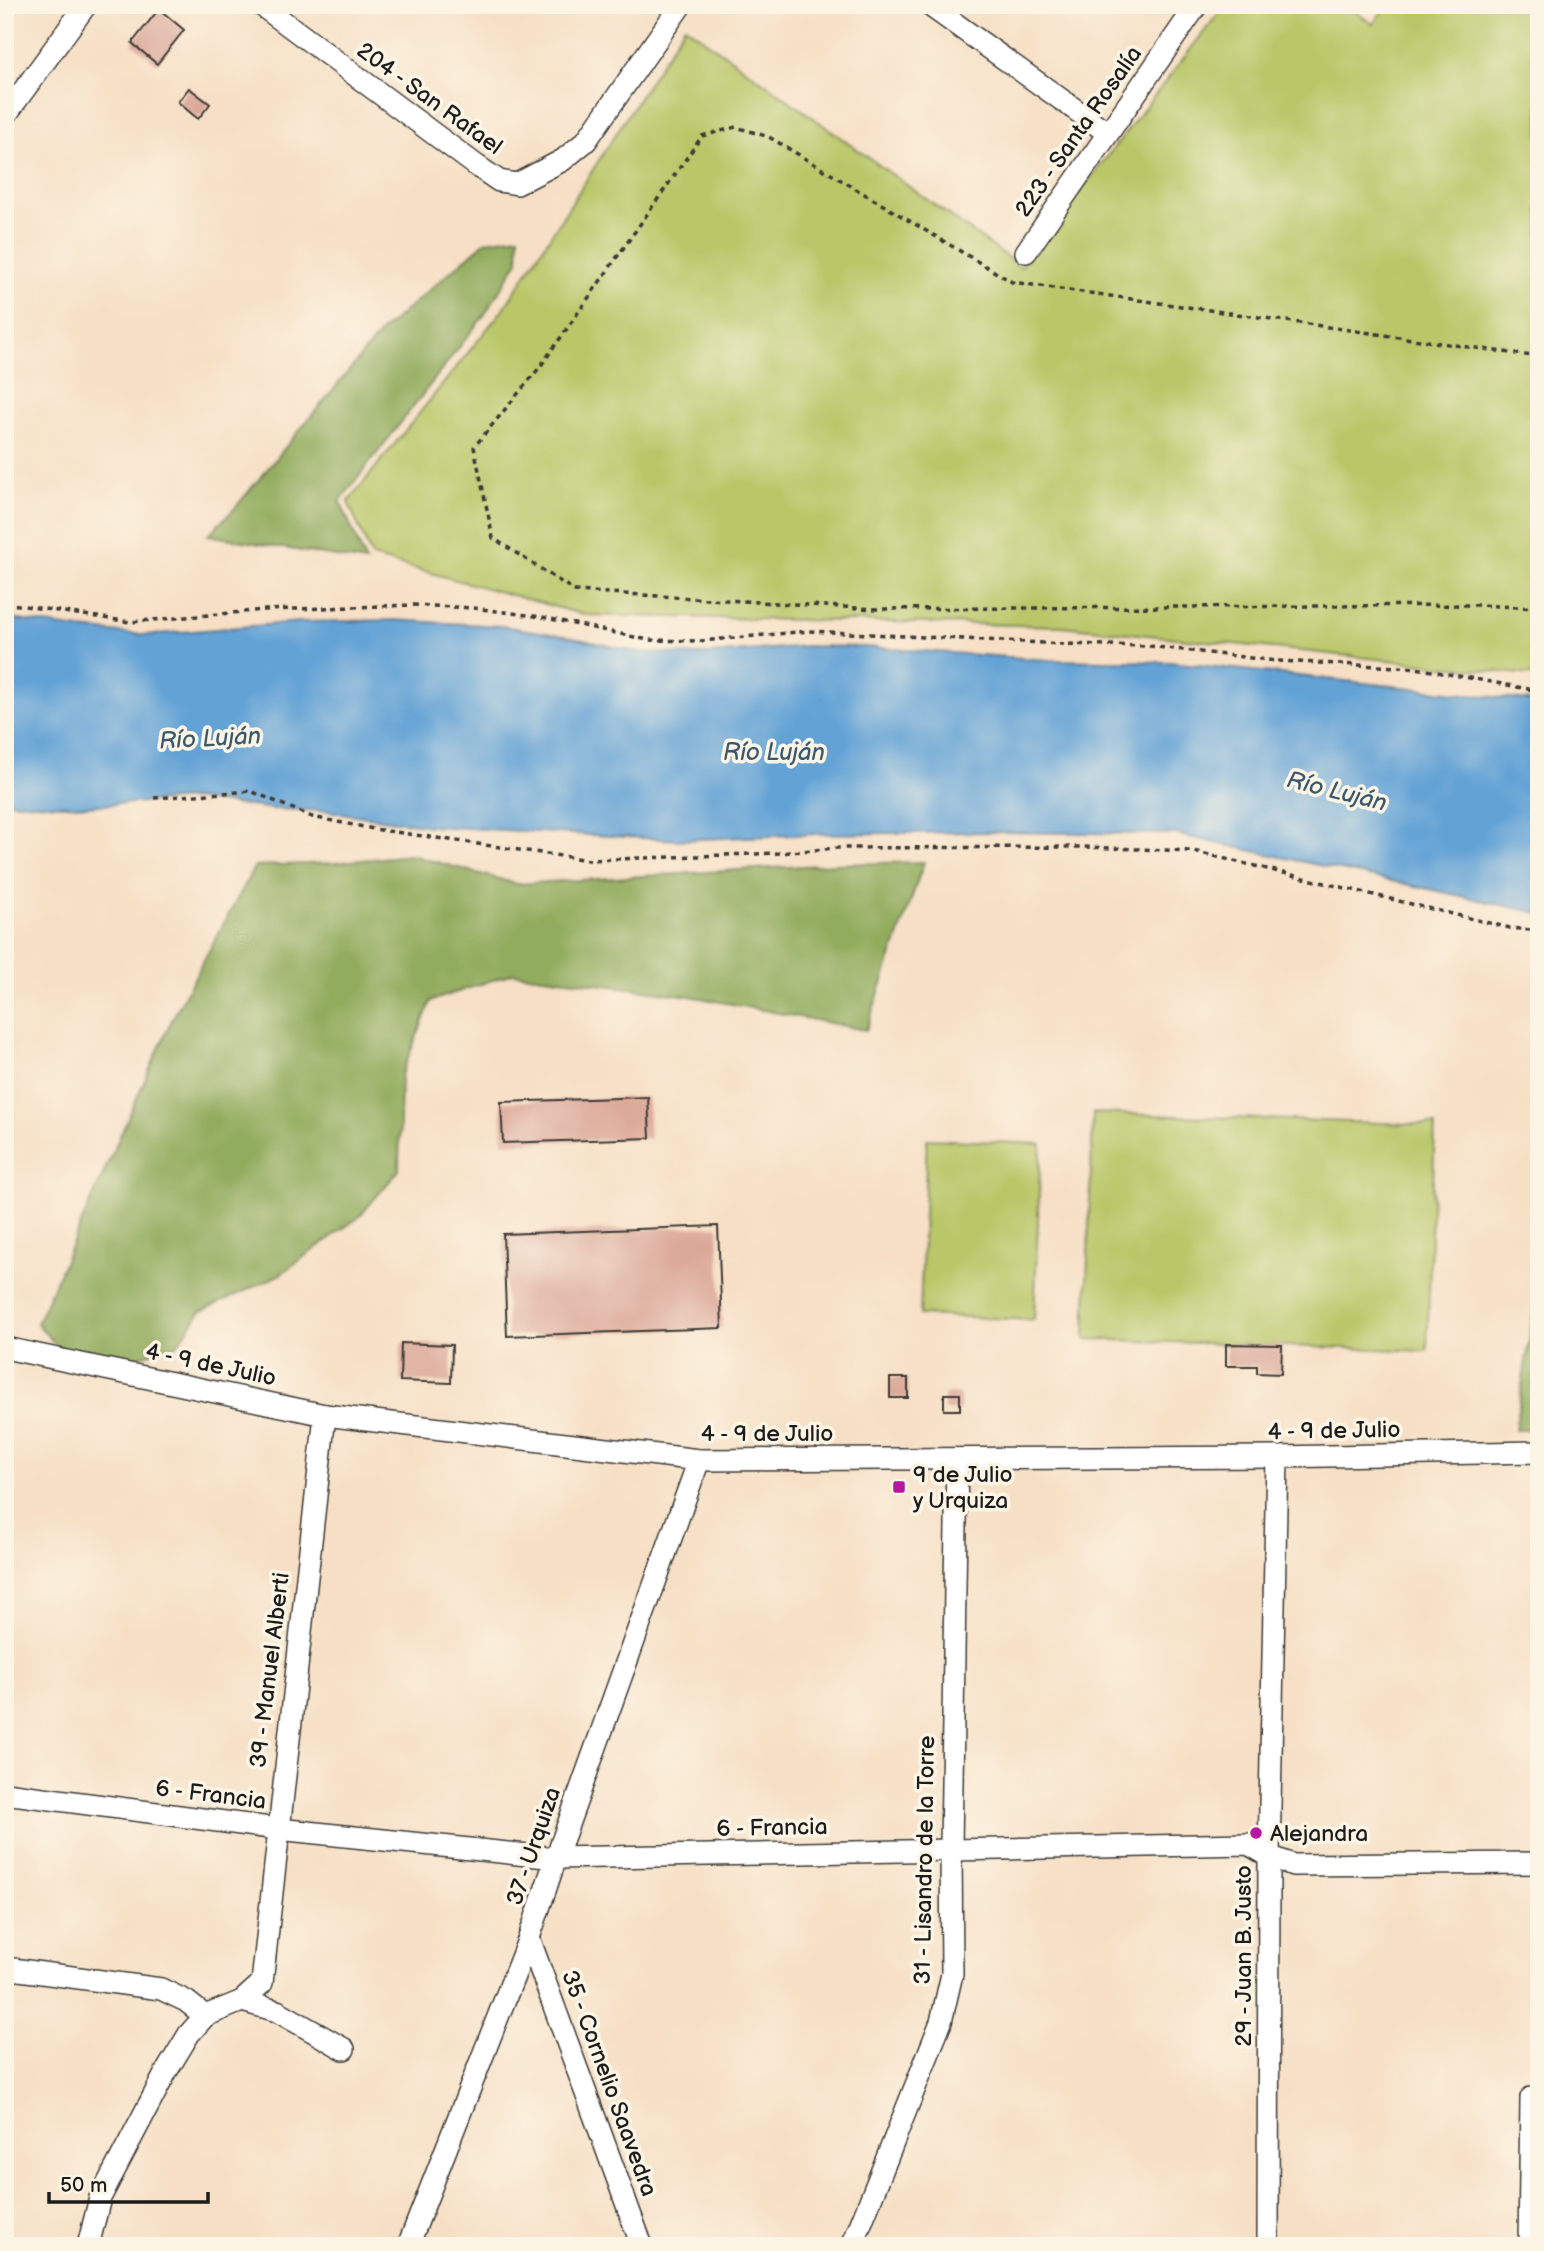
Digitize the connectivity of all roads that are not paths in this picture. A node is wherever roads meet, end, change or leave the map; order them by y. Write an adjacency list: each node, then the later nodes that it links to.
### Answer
1 (86, 5): 6 (street)
2 (261, 5): 3 (street, 204 - San Rafael)
3 (681, 5)
4 (929, 5): 7 (street)
5 (1197, 5): 7 (street, 223 - Santa Rosalía)
6 (5, 116)
7 (1108, 133): 8 (street, 223 - Santa Rosalía)
8 (1026, 252)
9 (5, 1348): 10 (street, 4 - 9 de Julio)
10 (325, 1415): 14 (street, 4 - 9 de Julio); 16 (street, 39 - Manuel Alberti)
11 (1539, 1452): 12 (street, 4 - 9 de Julio)
12 (1277, 1457): 13 (street, 4 - 9 de Julio); 18 (street, 29 - Juan B. Justo)
13 (957, 1458): 14 (street, 4 - 9 de Julio); 17 (street, 31 - Lisandro de la Torre)
14 (699, 1460): 19 (street, 37 - Urquiza)
15 (5, 1793): 16 (street, 6 - Francia)
16 (278, 1829): 19 (street, 6 - Francia); 23 (street, 39 - Manuel Alberti)
17 (951, 1849): 18 (street, 6 - Francia); 19 (street, 6 - Francia); 30 (street, 31 - Lisandro de la Torre)
18 (1269, 1856): 20 (street, 6 - Francia); 31 (street, 29 - Juan B. Justo)
19 (556, 1858): 21 (street, 37 - Urquiza)
20 (1539, 1863)
21 (529, 1938): 28 (street, 37 - Urquiza); 29 (street, 35 - Cornelio Saavedra)
22 (5, 1968): 24 (street)
23 (243, 2001): 24 (street); 25 (street)
24 (205, 2016): 27 (street)
25 (344, 2049)
26 (1535, 2098): 32 (street)
27 (88, 2246)
28 (408, 2246)
29 (642, 2246)
30 (852, 2246)
31 (1268, 2246)
32 (1529, 2246)

